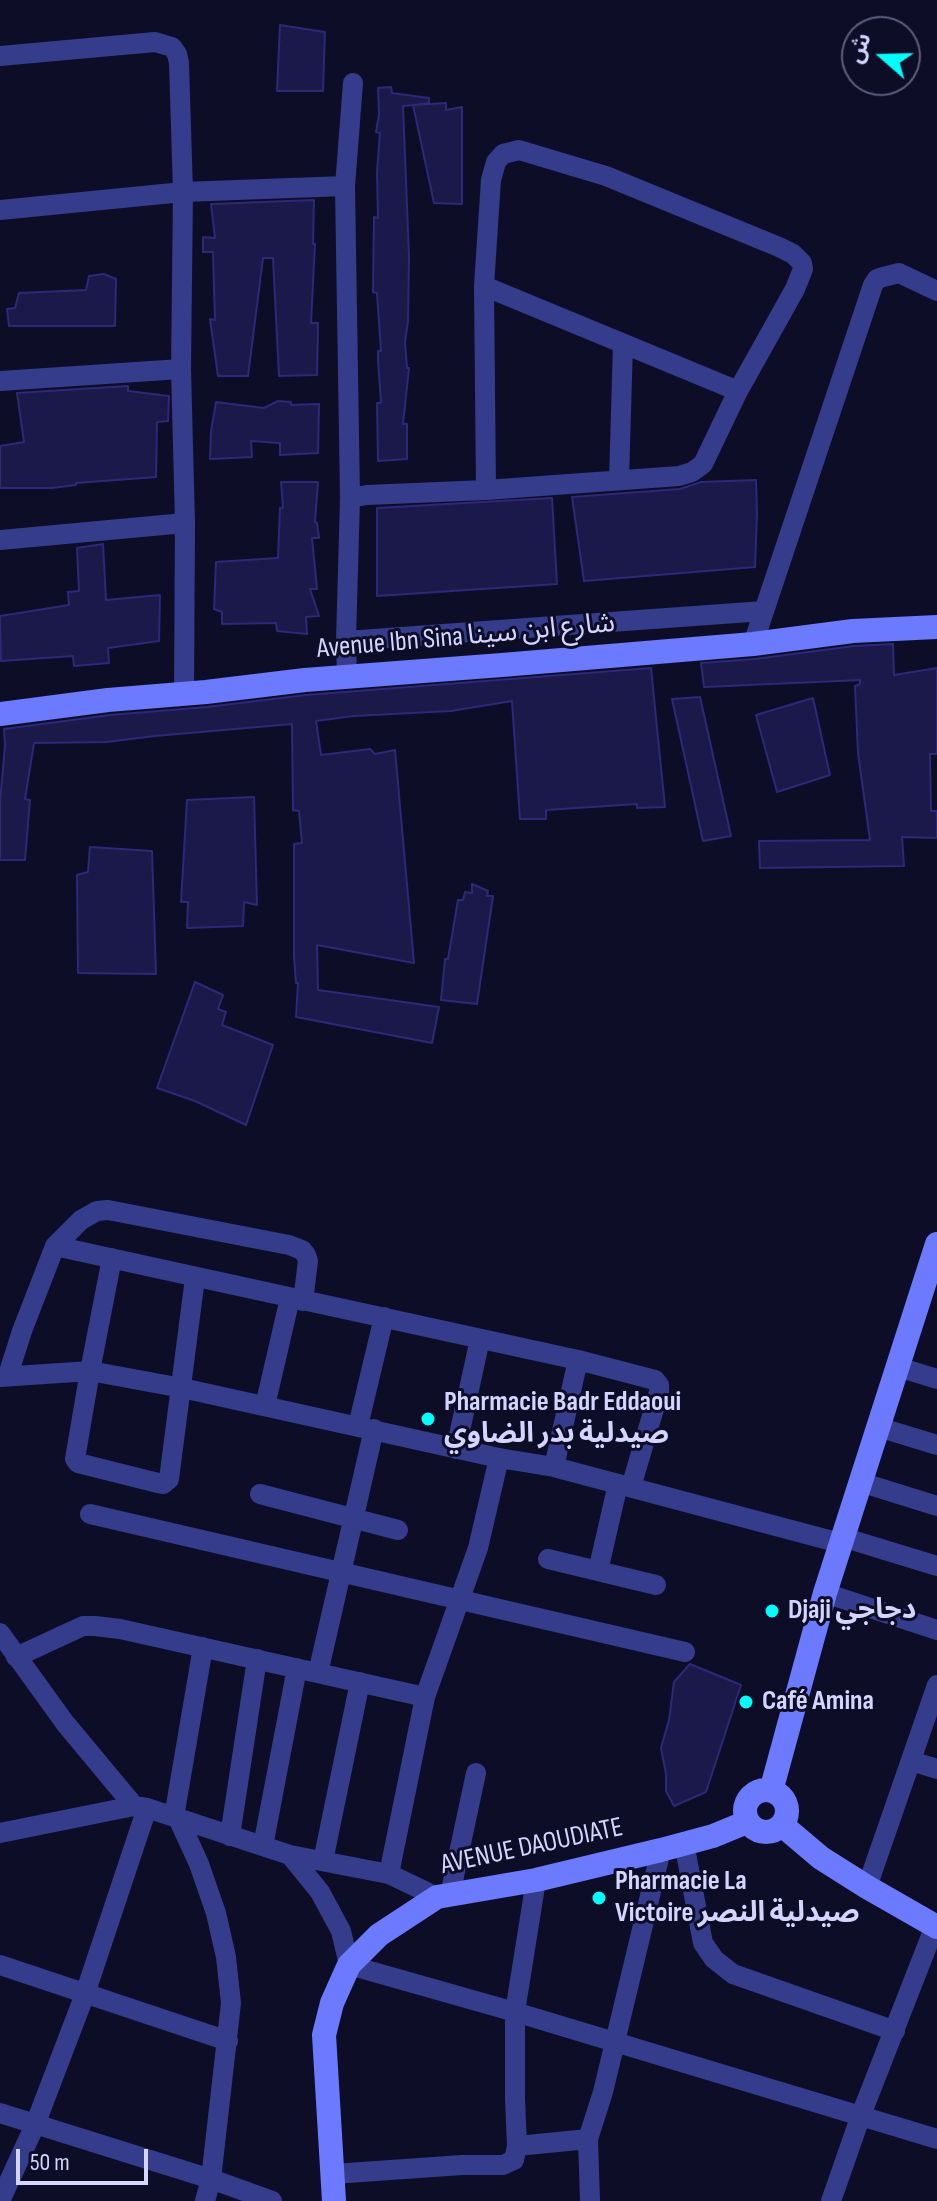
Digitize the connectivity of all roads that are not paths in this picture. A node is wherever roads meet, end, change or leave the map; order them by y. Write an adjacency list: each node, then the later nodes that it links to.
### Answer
1 (0, 56): 4 (street)
2 (353, 83): 3 (street)
3 (345, 186): 4 (street); 14 (street)
4 (183, 192): 5 (street); 9 (street)
5 (0, 210)
6 (484, 286): 8 (street); 11 (street); 13 (street)
7 (937, 291): 17 (street)
8 (623, 344): 11 (street); 12 (street)
9 (181, 369): 10 (street); 15 (street)
10 (0, 381)
11 (738, 391): 12 (street)
12 (619, 480): 13 (street)
13 (486, 490): 14 (street)
14 (350, 498): 19 (street)
15 (185, 523): 16 (street); 22 (street)
16 (0, 540)
17 (764, 611): 19 (street); 20 (street)
18 (937, 627): 20 (street, Avenue Ibn Sina شارع ابن سينا)
19 (346, 641): 21 (street)
20 (753, 644): 21 (street, Avenue Ibn Sina شارع ابن سينا)
21 (347, 677): 22 (street, Avenue Ibn Sina شارع ابن سينا)
22 (184, 694): 23 (street, Avenue Ibn Sina شارع ابن سينا)
23 (0, 714)
24 (937, 1244): 32 (street)
25 (55, 1246): 26 (street); 28 (street); 34 (street)
26 (112, 1258): 27 (street); 33 (street)
27 (195, 1278): 28 (street); 36 (street)
28 (297, 1299): 29 (street); 37 (street)
29 (384, 1317): 30 (street); 38 (street)
30 (480, 1339): 31 (street); 41 (street)
31 (578, 1360): 43 (street); 45 (street)
32 (898, 1367): 35 (street); 39 (street)
33 (90, 1371): 34 (street); 36 (street); 36 (street)
34 (4, 1376)
35 (937, 1379)
36 (182, 1388): 37 (street)
37 (265, 1406): 38 (street)
38 (366, 1427): 41 (street); 49 (street)
39 (878, 1427): 40 (street); 44 (street)
40 (937, 1445)
41 (456, 1449): 42 (street)
42 (499, 1458): 43 (street); 58 (street)
43 (554, 1467): 45 (street)
44 (860, 1482): 47 (street); 51 (street)
45 (625, 1485): 51 (street); 55 (street)
46 (260, 1494): 49 (street)
47 (937, 1506)
48 (90, 1514): 54 (street)
49 (353, 1517): 50 (street); 54 (street)
50 (398, 1530)
51 (841, 1540): 53 (street); 57 (street)
52 (548, 1559): 55 (street)
53 (937, 1566)
54 (341, 1571): 58 (street); 66 (street)
55 (598, 1571): 56 (street)
56 (656, 1585)
57 (825, 1593): 59 (street); 73 (street)
58 (459, 1600): 62 (street); 69 (street)
59 (937, 1630)
60 (0, 1633): 63 (street)
61 (203, 1647): 63 (street); 64 (street); 75 (street)
62 (685, 1652)
63 (16, 1657): 74 (street)
64 (257, 1659): 65 (street); 79 (street)
65 (297, 1668): 66 (street); 80 (street)
66 (318, 1673): 67 (street)
67 (360, 1682): 69 (street); 83 (street)
68 (937, 1685): 70 (street)
69 (425, 1697): 84 (street)
70 (911, 1761): 71 (street); 86 (street)
71 (937, 1769)
72 (476, 1773): 87 (street)
73 (771, 1791): 76 (street); 77 (street)
74 (140, 1807): 75 (street); 78 (street); 91 (street)
75 (176, 1818): 79 (street); 94 (street)
76 (747, 1822): 77 (street); 81 (street, AVENUE DAOUDIATE)
77 (782, 1825): 86 (street)
78 (0, 1833)
79 (230, 1836): 80 (street)
80 (263, 1846): 82 (street)
81 (672, 1847): 85 (street, AVENUE DAOUDIATE); 93 (street); 95 (street)
82 (290, 1855): 83 (street); 90 (street)
83 (323, 1861): 84 (street)
84 (389, 1874): 87 (street)
85 (536, 1880): 87 (street, AVENUE DAOUDIATE); 92 (street)
86 (867, 1887): 88 (street)
87 (443, 1896): 90 (street, AVENUE DAOUDIATE)
88 (936, 1926): 93 (street)
89 (0, 1965): 91 (street)
90 (349, 1965): 92 (street); 102 (street, AVENUE DAOUDIATE)
91 (85, 1994): 94 (street); 98 (street)
92 (515, 2012): 95 (street); 101 (street)
93 (895, 2031): 97 (street)
94 (228, 2041): 103 (street)
95 (614, 2041): 97 (street); 99 (street)
96 (0, 2113): 98 (street)
97 (861, 2115): 100 (street); 109 (street)
98 (35, 2125): 103 (street); 104 (street)
99 (588, 2139): 101 (street); 108 (street)
100 (937, 2139)
101 (517, 2146): 102 (street)
102 (333, 2174): 107 (street, AVENUE DAOUDIATE)
103 (211, 2179): 105 (street); 106 (street)
104 (0, 2201)
105 (205, 2201)
106 (272, 2201)
107 (334, 2201)
108 (590, 2201)
109 (831, 2201)

